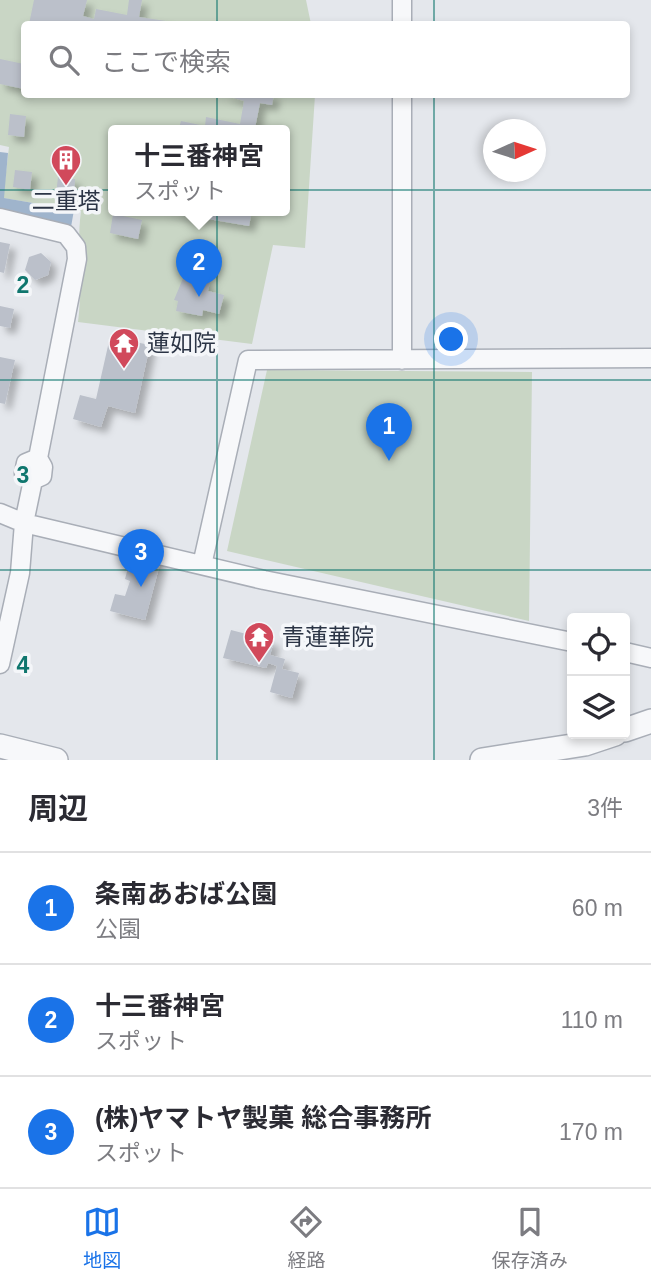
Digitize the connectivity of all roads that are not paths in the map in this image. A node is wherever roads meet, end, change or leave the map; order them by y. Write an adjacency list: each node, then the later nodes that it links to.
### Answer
1 (402, 0): 2 (street)
2 (402, 21)
3 (402, 98): 6 (street)
4 (0, 218): 8 (street)
5 (651, 358): 6 (street)
6 (402, 360): 9 (street)
7 (0, 513): 8 (street)
8 (24, 523): 9 (street); 13 (street)
9 (202, 565): 10 (street)
10 (567, 641)
11 (630, 653): 12 (street)
12 (651, 658)
13 (0, 664)
14 (651, 721): 15 (street)
15 (630, 728)
16 (600, 739): 19 (street)
17 (0, 746): 18 (street)
18 (57, 760)
19 (482, 760)

